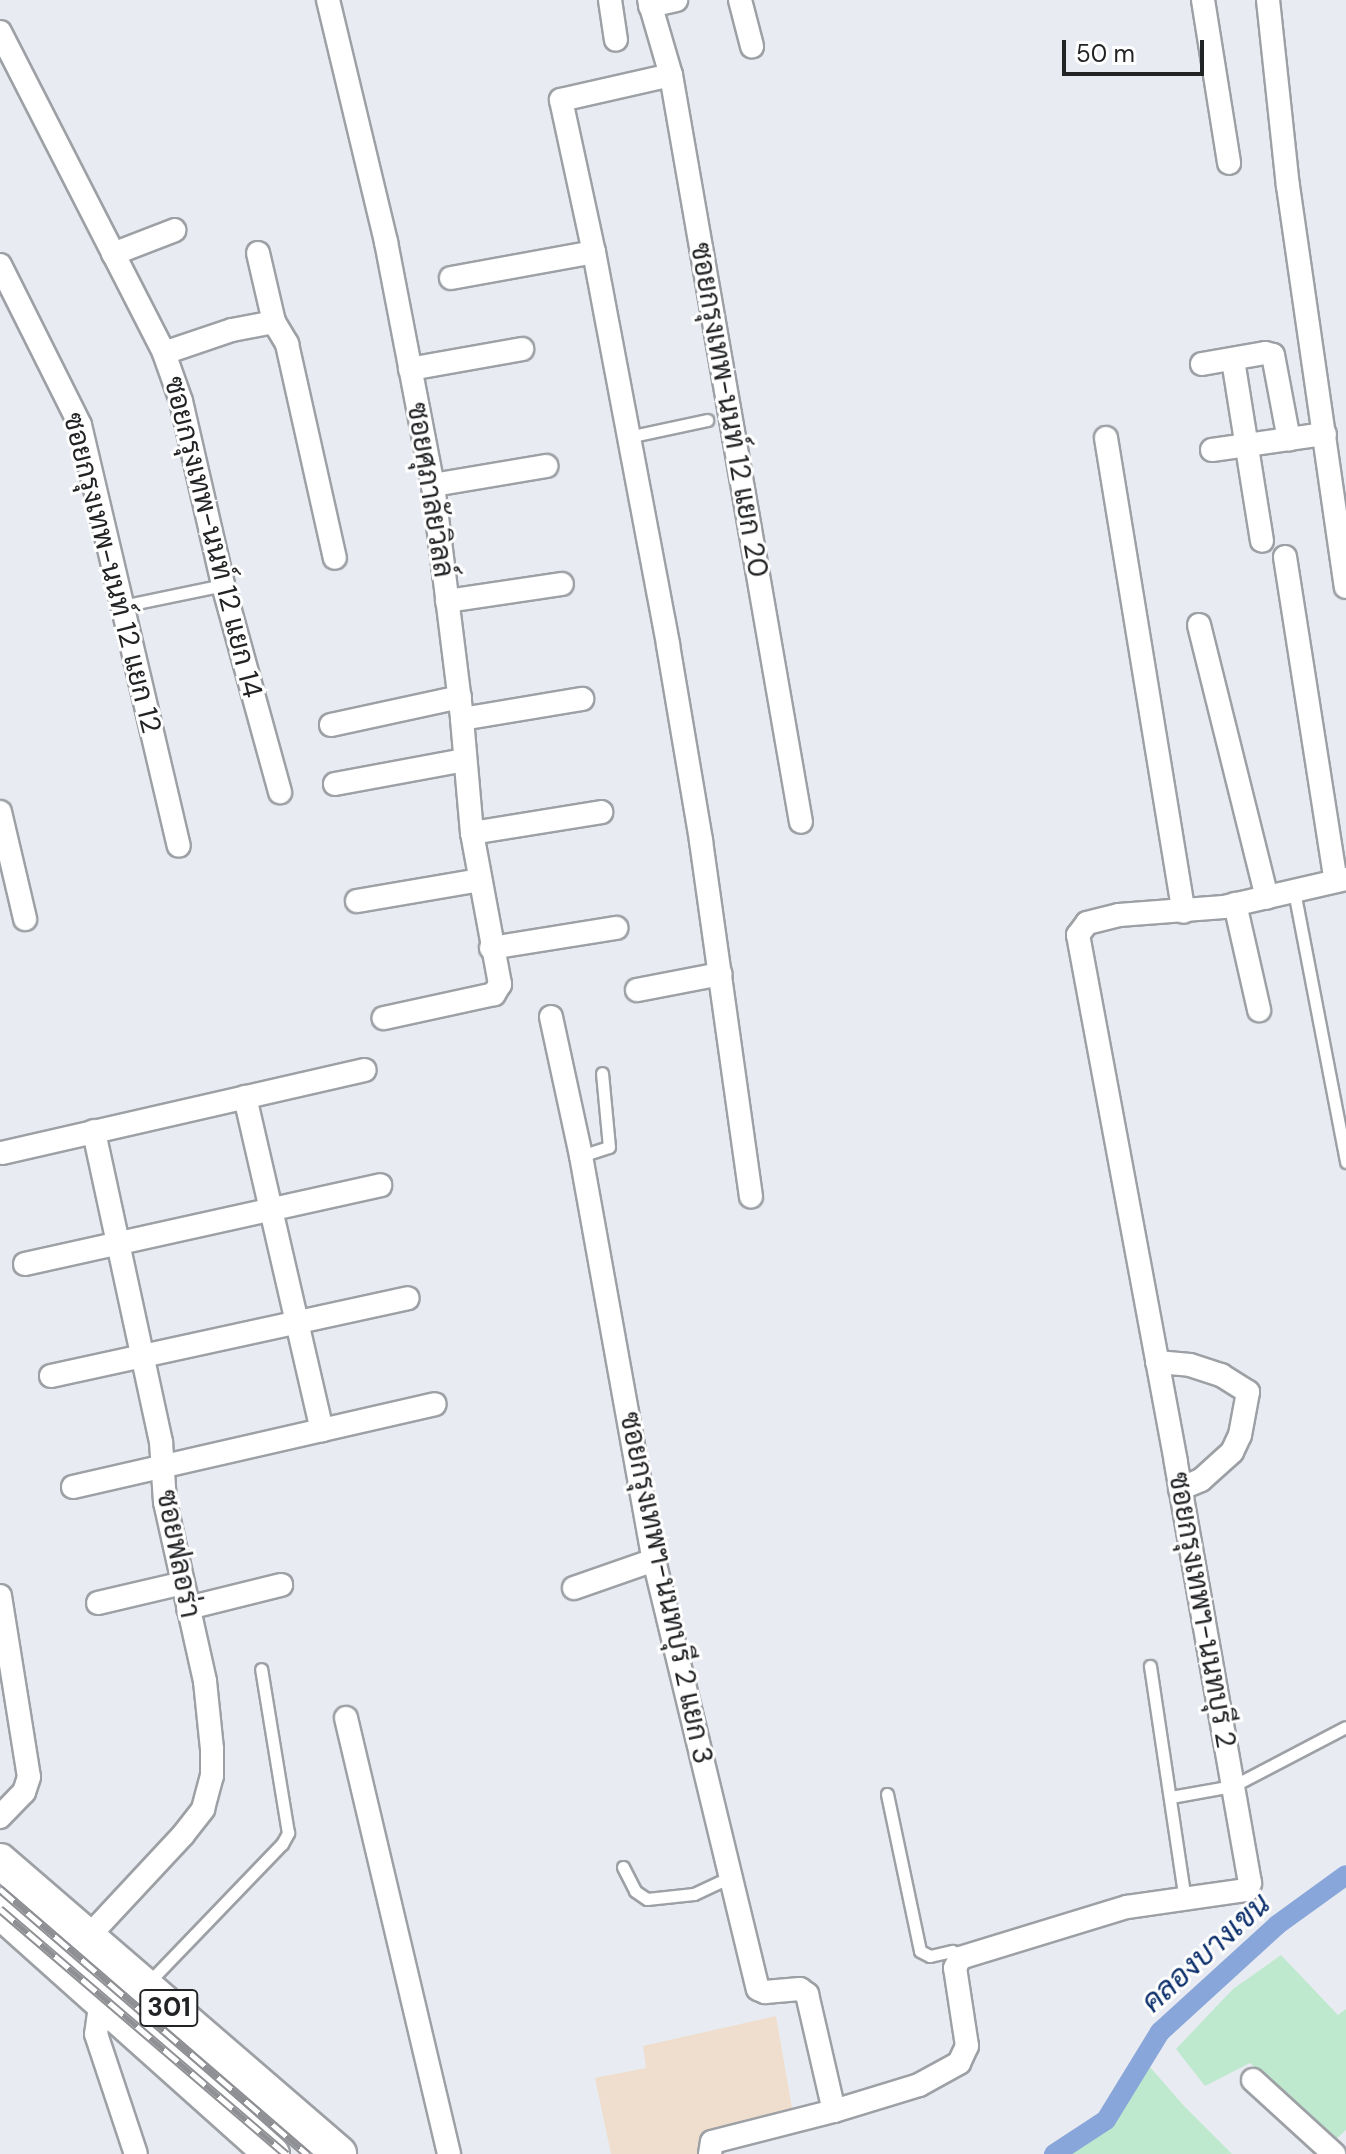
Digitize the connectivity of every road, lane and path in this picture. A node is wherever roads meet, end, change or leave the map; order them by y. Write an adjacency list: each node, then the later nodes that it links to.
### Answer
1 (328, 0): 24 (street, ซอยศุภาลัยวิลล์)
2 (610, 0): 9 (street)
3 (676, 0): 7 (street)
4 (740, 0): 10 (street)
5 (1203, 0): 12 (street)
6 (1268, 0): 26 (street)
7 (650, 3): 11 (street, ซอยกรุงเทพ-นนท์ 12 แยก 20)
8 (0, 32): 16 (street, ซอยกรุงเทพ-นนท์ 12 แยก 14)
9 (616, 40)
10 (752, 46)
11 (671, 75): 14 (street); 52 (street, ซอยกรุงเทพ-นนท์ 12 แยก 20)
12 (1229, 163)
13 (175, 230): 16 (street)
14 (594, 252): 18 (street); 27 (street)
15 (258, 253): 19 (street)
16 (113, 254): 21 (street, ซอยกรุงเทพ-นนท์ 12 แยก 14)
17 (0, 265): 42 (street, ซอยกรุงเทพ-นนท์ 12 แยก 12)
18 (451, 278)
19 (274, 322): 21 (street); 37 (street)
20 (522, 349): 24 (street)
21 (164, 353): 39 (street, ซอยกรุงเทพ-นนท์ 12 แยก 14)
22 (1233, 360): 23 (street); 29 (street); 30 (street)
23 (1202, 364)
24 (410, 369): 34 (street, ซอยศุภาลัยวิลล์)
25 (707, 420): 27 (lane)
26 (1325, 434): 29 (street); 33 (street)
27 (628, 437): 65 (street)
28 (1106, 438): 61 (street)
29 (1289, 440): 30 (street)
30 (1247, 447): 31 (street); 35 (street)
31 (1212, 450)
32 (546, 466): 34 (street)
33 (1339, 482): 40 (street)
34 (433, 485): 41 (street, ซอยศุภาลัยวิลล์)
35 (1262, 541)
36 (1285, 557): 56 (street)
37 (335, 558)
38 (562, 584): 41 (street)
39 (223, 585): 42 (lane); 49 (street, ซอยกรุงเทพ-นนท์ 12 แยก 14)
40 (1346, 587)
41 (447, 601): 45 (street, ซอยศุภาลัยวิลล์)
42 (122, 606): 54 (street, ซอยกรุงเทพ-นนท์ 12 แยก 12)
43 (1199, 625): 58 (street)
44 (582, 699): 45 (street)
45 (461, 708): 46 (street); 47 (street, ซอยศุภาลัยวิลล์)
46 (331, 725)
47 (464, 760): 48 (street); 53 (street, ซอยศุภาลัยวิลล์)
48 (335, 784)
49 (280, 792)
50 (0, 812): 62 (street)
51 (601, 812): 53 (street)
52 (801, 822)
53 (472, 833): 55 (street, ซอยศุภาลัยวิลล์)
54 (179, 846)
55 (480, 880): 59 (street); 64 (street, ซอยศุภาลัยวิลล์)
56 (1341, 880): 57 (street, ซอยกรุงเทพฯ-นนทบุรี 2)
57 (1294, 891): 58 (street, ซอยกรุงเทพฯ-นนทบุรี 2); 76 (lane)
58 (1267, 898): 60 (street, ซอยกรุงเทพฯ-นนทบุรี 2)
59 (357, 901)
60 (1235, 904): 61 (street, ซอยกรุงเทพฯ-นนทบุรี 2); 67 (street)
61 (1184, 912): 85 (street, ซอยกรุงเทพฯ-นนทบุรี 2)
62 (25, 919)
63 (616, 928): 64 (street)
64 (491, 948): 69 (street, ซอยศุภาลัยวิลล์)
65 (720, 974): 66 (street); 78 (street)
66 (637, 990)
67 (1259, 1010)
68 (551, 1017): 75 (street, ซอยกรุงเทพฯ-นนทบุรี 2 แยก 3)
69 (384, 1018)
70 (365, 1070): 72 (street)
71 (602, 1073): 75 (lane)
72 (245, 1097): 73 (street); 79 (street)
73 (94, 1131): 74 (street); 80 (street, ซอยฟลอร่า)
74 (2, 1153)
75 (581, 1156): 92 (street, ซอยกรุงเทพฯ-นนทบุรี 2 แยก 3)
76 (1346, 1162)
77 (380, 1185): 79 (street)
78 (751, 1197)
79 (271, 1209): 80 (street); 83 (street)
80 (118, 1243): 81 (street); 84 (street, ซอยฟลอร่า)
81 (25, 1264)
82 (408, 1298): 83 (street)
83 (297, 1322): 84 (street); 88 (street)
84 (142, 1356): 86 (street); 89 (street, ซอยฟลอร่า)
85 (1157, 1362): 91 (street, ซอยกรุงเทพฯ-นนทบุรี 2); 91 (street)
86 (51, 1376)
87 (435, 1404): 88 (street)
88 (322, 1430): 89 (street)
89 (162, 1467): 90 (street); 93 (street, ซอยฟลอร่า)
90 (73, 1487)
91 (1180, 1489): 103 (street, ซอยกรุงเทพฯ-นนทบุรี 2)
92 (654, 1560): 95 (street); 109 (street, ซอยกรุงเทพฯ-นนทบุรี 2 แยก 3)
93 (183, 1583): 97 (street); 98 (street, ซอยฟลอร่า)
94 (281, 1585): 98 (street)
95 (574, 1588)
96 (0, 1596): 106 (street)
97 (98, 1603)
98 (188, 1608): 112 (street, ซอยฟลอร่า)
99 (1150, 1666): 105 (lane)
100 (261, 1669): 114 (lane)
101 (346, 1718): 123 (street)
102 (1346, 1727): 103 (lane)
103 (1233, 1786): 105 (lane); 110 (street, ซอยกรุงเทพฯ-นนทบุรี 2)
104 (887, 1794): 113 (lane)
105 (1171, 1797): 110 (lane)
106 (0, 1817)
107 (0, 1861): 112 (main road, 301)
108 (623, 1867): 109 (lane)
109 (730, 1877): 119 (street, ซอยกรุงเทพฯ-นนทบุรี 2 แยก 3)
110 (1185, 1900): 119 (street, ซอยกรุงเทพฯ-นนทบุรี 2)
111 (0, 1911): 115 (main road, 301)
112 (88, 1937): 114 (main road, 301)
113 (952, 1951)
114 (144, 1987): 116 (main road, 301)
115 (101, 1999): 117 (main road, 301); 120 (street)
116 (189, 2025): 117 (main road); 122 (main road, 301)
117 (163, 2057): 121 (main road, 301)
118 (1253, 2080): 125 (street)
119 (834, 2111): 124 (street, ซอยกรุงเทพฯ-นนทบุรี 2)
120 (136, 2154)
121 (272, 2154)
122 (339, 2154)
123 (449, 2154)
124 (710, 2154)
125 (1334, 2154)

